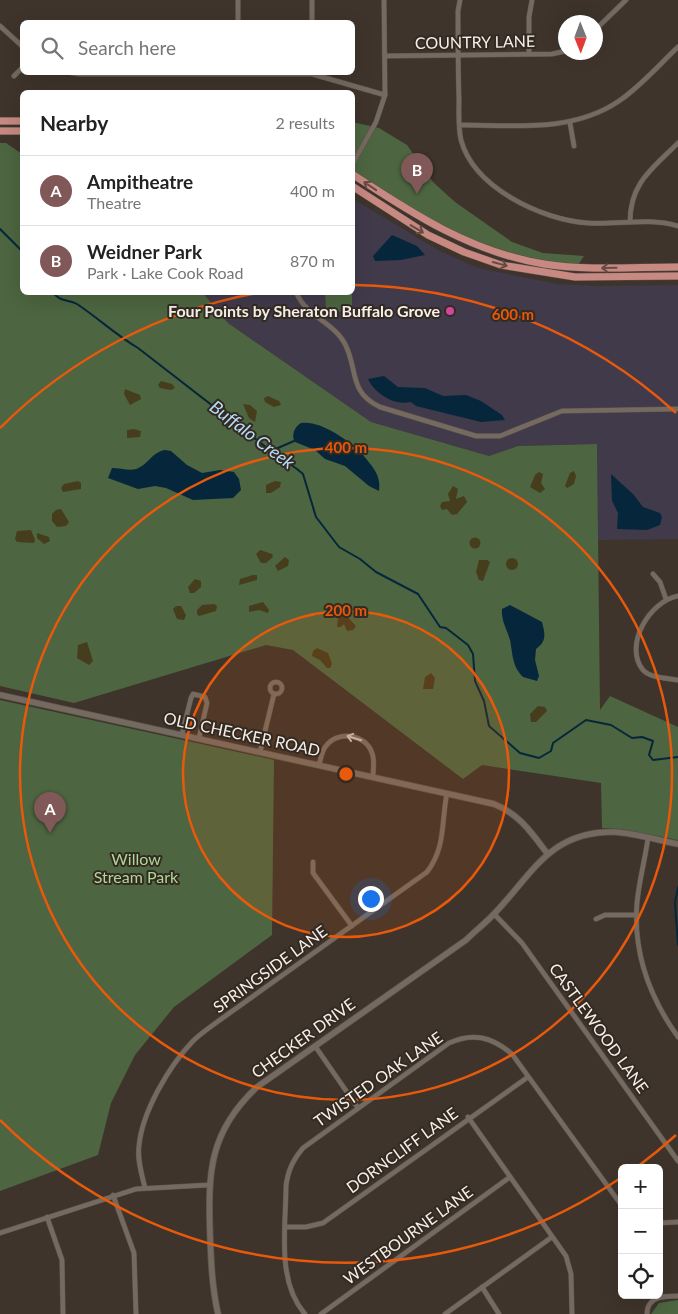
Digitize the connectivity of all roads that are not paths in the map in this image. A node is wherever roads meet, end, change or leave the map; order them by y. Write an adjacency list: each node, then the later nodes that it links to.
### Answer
1 (238, 0): 7 (street)
2 (312, 0): 8 (street)
3 (384, 0): 16 (street)
4 (460, 0): 14 (street)
5 (532, 0): 15 (street)
6 (626, 0): 9 (street)
7 (238, 20)
8 (312, 20)
9 (603, 22)
10 (0, 26): 11 (street)
11 (20, 44)
12 (678, 47): 23 (street)
13 (558, 52): 15 (street, COUNTRY LANE)
14 (458, 54): 15 (street, COUNTRY LANE); 16 (street, COUNTRY LANE); 24 (street)
15 (529, 54)
16 (386, 56): 20 (street)
17 (20, 70): 19 (street)
18 (319, 75): 20 (street)
19 (14, 76)
20 (385, 95): 29 (street)
21 (0, 121): 22 (main road)
22 (20, 121)
23 (570, 123): 24 (street); 28 (street)
24 (460, 125): 32 (street)
25 (0, 131): 26 (main road)
26 (20, 131)
27 (678, 143): 32 (street)
28 (574, 146)
29 (355, 160)
30 (355, 176): 34 (main road, one-way to 30)
31 (355, 188): 35 (main road, one-way to 35)
32 (630, 222): 33 (street)
33 (678, 226)
34 (678, 267)
35 (678, 276)
36 (298, 295): 37 (street)
37 (678, 409)
38 (654, 574): 40 (street)
39 (678, 596): 40 (street)
40 (666, 600): 41 (street)
41 (677, 680)
42 (274, 694): 46 (street)
43 (0, 695): 44 (street, OLD CHECKER ROAD)
44 (182, 734): 45 (street, OLD CHECKER ROAD); 45 (street)
45 (199, 738): 46 (street, OLD CHECKER ROAD)
46 (260, 752): 47 (street, OLD CHECKER ROAD)
47 (319, 764): 48 (street, OLD CHECKER ROAD); 48 (street, one-way to 47)
48 (373, 777): 49 (street, OLD CHECKER ROAD)
49 (447, 793): 52 (street, OLD CHECKER ROAD); 57 (street, SPRINGSIDE LANE)
50 (648, 838): 51 (street, CHECKER DRIVE); 52 (street, CHECKER DRIVE); 55 (street)
51 (678, 844)
52 (547, 853): 54 (street, CHECKER DRIVE)
53 (313, 862): 57 (street)
54 (494, 914): 59 (street, CHECKER DRIVE); 63 (street, CASTLEWOOD LANE)
55 (637, 915): 56 (street); 58 (street)
56 (596, 919)
57 (352, 926): 66 (street, SPRINGSIDE LANE)
58 (678, 1037)
59 (315, 1046): 61 (street); 65 (street, CHECKER DRIVE)
60 (528, 1076): 61 (street, TWISTED OAK LANE); 62 (street, DORNCLIFF LANE); 68 (street, TWISTED OAK LANE)
61 (358, 1108): 72 (street, TWISTED OAK LANE)
62 (468, 1117): 64 (street); 72 (street, DORNCLIFF LANE)
63 (678, 1161)
64 (510, 1177): 74 (street); 81 (street, WESTBOURNE LANE)
65 (208, 1185): 66 (street); 79 (street, CHECKER DRIVE)
66 (144, 1188): 67 (street)
67 (113, 1195): 69 (street); 78 (street)
68 (618, 1200)
69 (47, 1217): 73 (street); 77 (street)
70 (678, 1222): 71 (street)
71 (663, 1223)
72 (286, 1227): 80 (street, TWISTED OAK LANE)
73 (0, 1233)
74 (552, 1237): 75 (street); 84 (street)
75 (482, 1287): 82 (street); 83 (street)
76 (678, 1296): 85 (street)
77 (63, 1314)
78 (136, 1314)
79 (218, 1314)
80 (305, 1314)
81 (322, 1314)
82 (445, 1314)
83 (499, 1314)
84 (572, 1314)
85 (647, 1314)

